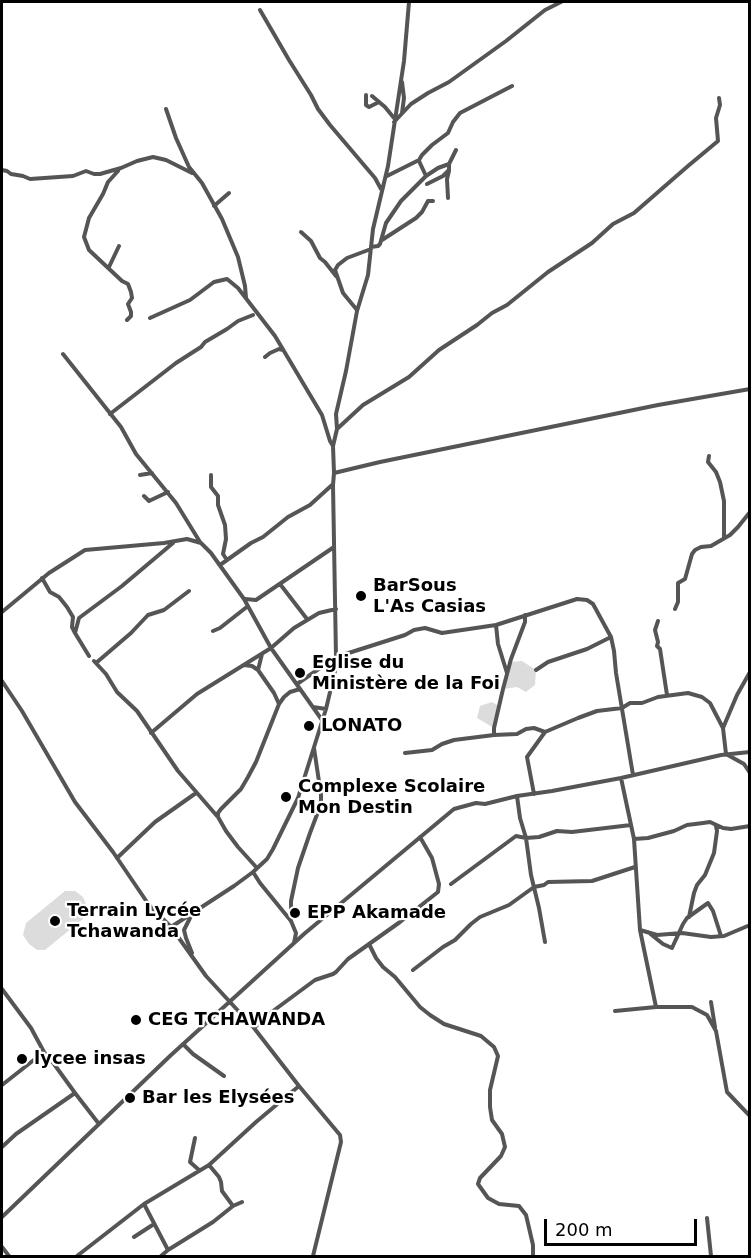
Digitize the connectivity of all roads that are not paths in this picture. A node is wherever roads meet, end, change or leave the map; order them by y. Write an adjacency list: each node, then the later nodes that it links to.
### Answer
1 (409, 2): 4 (street)
2 (561, 2): 9 (street)
3 (260, 10): 21 (street)
4 (402, 74): 9 (street); 10 (street)
5 (512, 86): 12 (street)
6 (719, 98): 42 (street)
7 (379, 102): 7 (street); 10 (street)
8 (166, 109): 17 (street)
9 (402, 114): 10 (street)
10 (394, 121): 18 (street)
11 (456, 150): 13 (street)
12 (419, 160): 18 (street); 19 (street)
13 (450, 164): 16 (street); 19 (street)
14 (121, 168): 15 (street); 17 (street); 30 (street)
15 (2, 170)
16 (449, 170): 20 (street); 23 (street)
17 (195, 175): 25 (street)
18 (386, 176): 21 (street)
19 (426, 176): 27 (street)
20 (427, 184)
21 (382, 190): 29 (street)
22 (229, 193): 25 (street)
23 (448, 198)
24 (433, 201): 27 (street)
25 (214, 206): 32 (street)
26 (301, 232): 31 (street)
27 (382, 240): 29 (street)
28 (119, 246): 30 (street)
29 (371, 248): 31 (street); 33 (street)
30 (109, 267): 36 (street)
31 (336, 277): 33 (street)
32 (246, 298): 35 (street); 37 (street)
33 (357, 311): 42 (street)
34 (253, 315): 41 (street)
35 (150, 318)
36 (127, 321)
37 (284, 350): 39 (street); 43 (street)
38 (63, 354): 41 (street)
39 (265, 357)
40 (750, 389): 46 (street)
41 (110, 414): 45 (street)
42 (337, 429): 43 (street)
43 (333, 446): 46 (street)
44 (709, 456): 53 (street)
45 (152, 473): 47 (street); 50 (street)
46 (334, 473): 49 (street)
47 (141, 475)
48 (212, 475): 57 (street)
49 (333, 485): 56 (street); 57 (street)
50 (168, 492): 51 (street); 55 (street)
51 (144, 496)
52 (750, 512): 53 (street)
53 (724, 537): 66 (street)
54 (174, 542): 55 (street); 59 (street); 73 (street)
55 (201, 543): 58 (street)
56 (334, 547): 60 (street); 65 (street)
57 (227, 560): 58 (street)
58 (220, 565): 62 (street)
59 (42, 578): 67 (street); 73 (street)
60 (280, 584): 63 (street); 69 (street)
61 (189, 591): 95 (street)
62 (244, 599): 63 (street); 64 (street)
63 (256, 600): 64 (street)
64 (249, 608): 72 (street); 75 (street)
65 (336, 609): 69 (street); 78 (street)
66 (675, 609)
67 (2, 612)
68 (525, 615): 71 (street); 74 (street); 83 (street)
69 (307, 620): 75 (street)
70 (658, 621): 87 (street)
71 (496, 624): 78 (street); 83 (street)
72 (213, 631)
73 (75, 633): 77 (street)
74 (611, 637): 81 (street); 90 (street)
75 (271, 648): 76 (street); 85 (street)
76 (262, 653): 79 (street); 80 (street)
77 (89, 656)
78 (336, 657): 85 (street); 91 (street)
79 (244, 665): 80 (street); 95 (street)
80 (258, 670): 88 (street)
81 (536, 670)
82 (750, 672): 93 (street)
83 (507, 674): 96 (street)
84 (2, 681): 114 (street)
85 (297, 684): 86 (street)
86 (300, 689): 88 (street); 89 (street)
87 (667, 696): 90 (street); 93 (street)
88 (279, 704): 107 (street)
89 (313, 707): 91 (street); 92 (street)
90 (622, 708): 94 (street); 102 (street)
91 (326, 709): 92 (street)
92 (322, 720): 97 (street)
93 (723, 728): 100 (street)
94 (545, 732): 96 (street); 105 (street)
95 (151, 733): 104 (street)
96 (494, 735): 99 (street)
97 (314, 747): 116 (street); 121 (street)
98 (750, 752): 100 (street)
99 (405, 753)
100 (726, 754): 101 (street); 102 (street)
101 (750, 773)
102 (633, 775): 103 (street)
103 (621, 778): 105 (street); 108 (street)
104 (196, 793): 107 (street); 114 (street)
105 (534, 794): 106 (street)
106 (517, 796): 111 (street); 112 (street)
107 (218, 817): 116 (street)
108 (631, 825): 112 (street); 113 (street)
109 (715, 825): 110 (street); 113 (street); 120 (street)
110 (750, 825)
111 (420, 837): 129 (street); 130 (street)
112 (526, 837): 117 (street); 118 (street)
113 (634, 839): 115 (street)
114 (117, 858): 123 (street)
115 (635, 867): 118 (street); 124 (street)
116 (255, 870): 119 (street); 121 (street)
117 (451, 884)
118 (534, 886): 128 (street); 132 (street)
119 (196, 911): 123 (street); 131 (street)
120 (689, 917): 126 (street); 127 (street)
121 (291, 921): 129 (street)
122 (750, 925): 127 (street)
123 (171, 927): 131 (street)
124 (640, 930): 125 (street); 137 (street)
125 (648, 932): 126 (street); 126 (street)
126 (678, 934): 127 (street)
127 (721, 936)
128 (545, 942)
129 (294, 943): 135 (street)
130 (369, 944): 139 (street); 166 (street)
131 (192, 956): 135 (street)
132 (413, 970)
133 (2, 989): 134 (street)
134 (3, 996): 142 (street)
135 (229, 1002): 139 (street); 141 (street)
136 (711, 1002): 140 (street)
137 (656, 1007): 138 (street); 140 (street)
138 (615, 1011)
139 (254, 1028): 145 (street)
140 (716, 1031): 147 (street)
141 (183, 1044): 143 (street); 148 (street)
142 (44, 1052): 144 (street); 146 (street)
143 (224, 1076)
144 (2, 1085)
145 (299, 1086): 151 (street); 165 (street)
146 (75, 1093): 148 (street); 150 (street)
147 (750, 1116)
148 (99, 1124): 156 (street)
149 (195, 1138): 152 (street)
150 (2, 1147)
151 (209, 1165): 152 (street); 155 (street)
152 (199, 1170): 154 (street)
153 (242, 1202): 155 (street)
154 (144, 1204): 158 (street); 163 (street)
155 (232, 1206): 161 (street)
156 (2, 1217)
157 (707, 1218): 167 (street)
158 (154, 1224): 159 (street); 161 (street)
159 (134, 1237)
160 (2, 1247): 162 (street)
161 (168, 1250): 164 (street)
162 (9, 1257)
163 (77, 1257)
164 (161, 1257)
165 (313, 1257)
166 (533, 1257)
167 (711, 1257)

